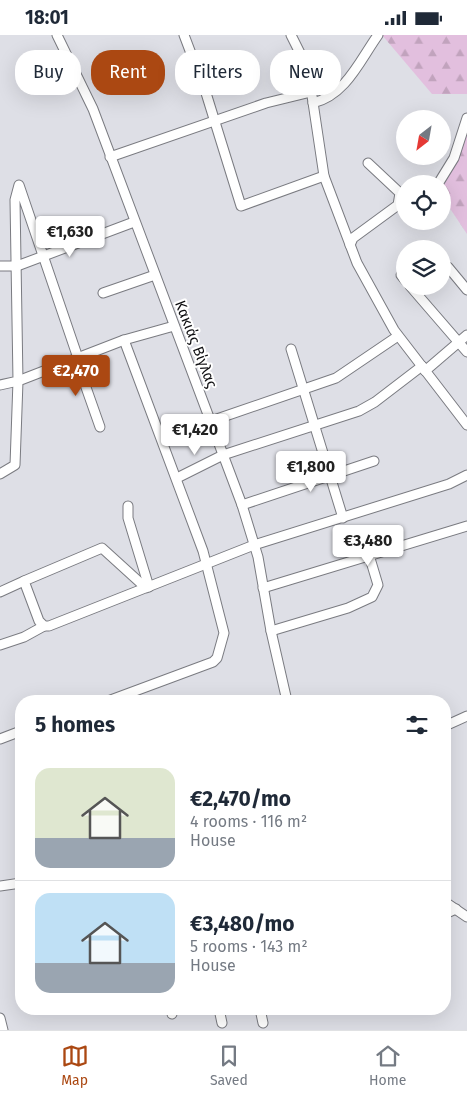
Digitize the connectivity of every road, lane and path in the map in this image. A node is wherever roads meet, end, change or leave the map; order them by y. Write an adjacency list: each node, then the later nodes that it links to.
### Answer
1 (57, 35): 11 (street, Κακιάς Βίγλας)
2 (184, 35): 10 (street)
3 (291, 35): 5 (street)
4 (378, 35): 8 (street)
5 (299, 50)
6 (299, 95): 10 (street)
7 (312, 95): 8 (street)
8 (313, 103): 14 (street)
9 (467, 119): 13 (street)
10 (214, 120): 11 (street); 14 (street)
11 (110, 157): 17 (street, Κακιάς Βίγλας)
12 (368, 163): 15 (street)
13 (444, 175)
14 (324, 176): 18 (street)
15 (396, 189)
16 (396, 206): 18 (street)
17 (134, 222): 19 (street); 23 (street, Κακιάς Βίγλας)
18 (350, 245): 29 (street)
19 (42, 256): 21 (street); 21 (street); 34 (street)
20 (0, 266): 21 (street)
21 (17, 266): 36 (street)
22 (451, 271): 24 (street)
23 (155, 275): 25 (street); 27 (street, Κακιάς Βίγλας)
24 (467, 290)
25 (103, 293)
26 (418, 295): 31 (street)
27 (174, 326): 30 (street); 39 (street, Κακιάς Βίγλας)
28 (467, 335): 31 (street)
29 (398, 336): 35 (street); 38 (street)
30 (124, 340): 34 (street); 48 (street)
31 (457, 341): 33 (street); 35 (street)
32 (291, 349): 38 (street)
33 (467, 353)
34 (77, 358): 36 (street); 42 (street)
35 (423, 368): 40 (street); 41 (street)
36 (18, 381): 37 (street); 45 (street)
37 (0, 385)
38 (304, 389): 39 (street); 40 (street)
39 (210, 421): 43 (street, Κακιάς Βίγλας)
40 (315, 425): 43 (street); 46 (street)
41 (467, 425)
42 (100, 427)
43 (223, 455): 48 (street); 49 (street, Κακιάς Βίγλας)
44 (374, 461): 46 (street)
45 (1, 473)
46 (329, 475): 49 (street); 51 (street)
47 (467, 475): 51 (street)
48 (177, 478): 55 (street)
49 (242, 505): 53 (street, Κακιάς Βίγλας)
50 (128, 506): 57 (street)
51 (343, 518): 53 (street)
52 (467, 526): 54 (street)
53 (254, 545): 55 (street); 58 (street, Κακιάς Βίγλας)
54 (369, 555): 58 (street); 61 (street)
55 (207, 564): 57 (street); 63 (street)
56 (24, 581): 57 (street); 59 (street); 60 (street)
57 (148, 587): 60 (street)
58 (264, 588): 61 (street, Κακιάς Βίγλας)
59 (0, 592)
60 (44, 625): 62 (street)
61 (271, 631): 64 (street, Κακιάς Βίγλας)
62 (0, 645)
63 (125, 695)
64 (286, 695)
65 (467, 716): 66 (street)
66 (451, 723)
67 (15, 733): 68 (street)
68 (0, 739)
69 (15, 884): 70 (street)
70 (0, 886)
71 (451, 906): 72 (street)
72 (456, 909): 73 (street); 74 (street)
73 (451, 911)
74 (467, 917)
75 (220, 1015): 78 (street)
76 (261, 1015): 79 (street)
77 (0, 1018): 80 (street)
78 (222, 1023)
79 (263, 1023)
80 (3, 1030)

